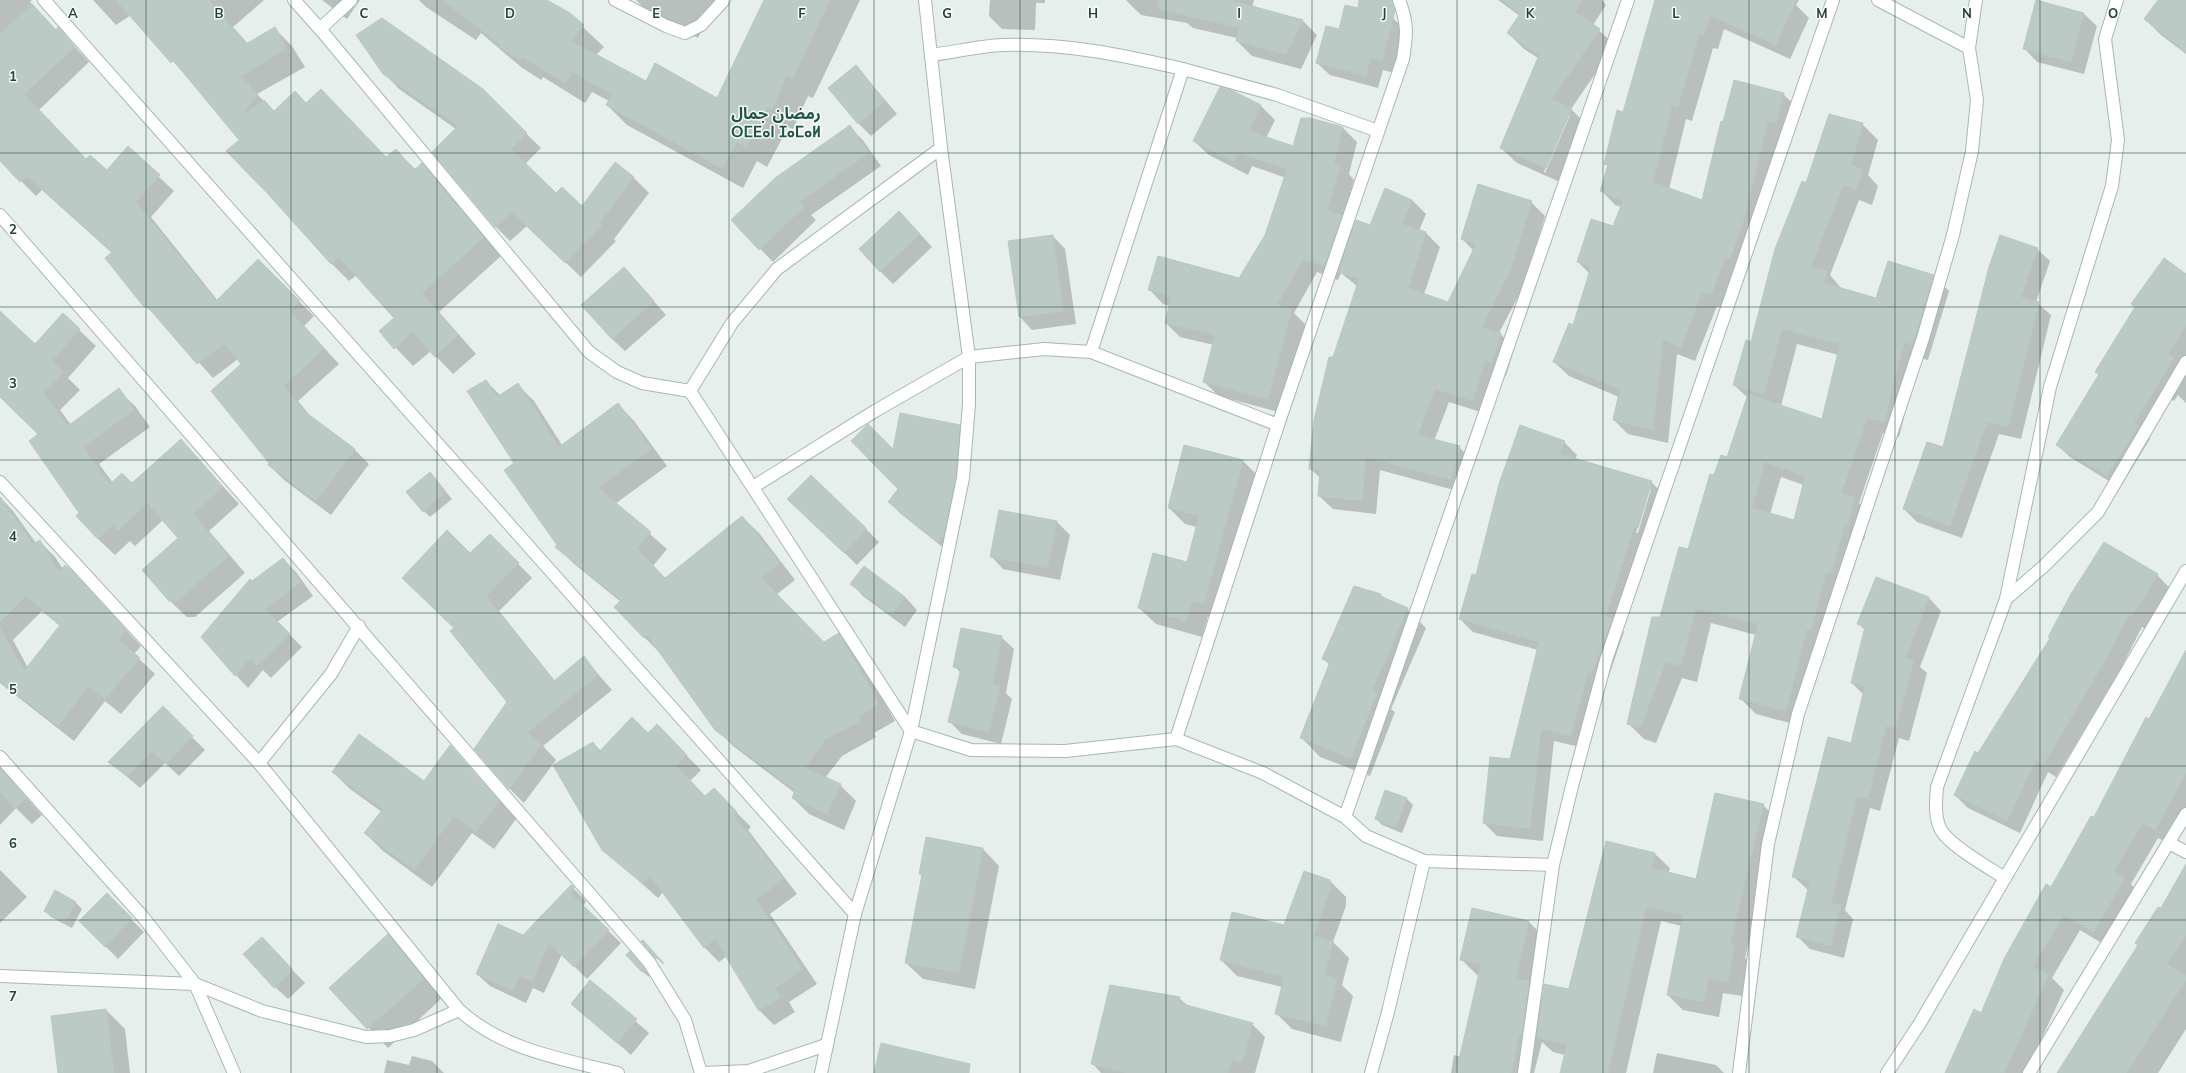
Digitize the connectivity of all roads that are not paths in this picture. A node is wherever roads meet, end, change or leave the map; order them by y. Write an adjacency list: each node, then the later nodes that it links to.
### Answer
1 (44, 0): 41 (street)
2 (294, 0): 13 (street)
3 (351, 0): 13 (street)
4 (615, 0): 5 (street)
5 (724, 0)
6 (925, 0): 15 (street)
7 (1399, 0): 17 (street)
8 (1628, 0): 35 (street)
9 (1833, 0): 39 (street)
10 (1878, 0): 14 (street)
11 (1976, 0): 14 (street)
12 (2117, 0): 28 (street)
13 (320, 29): 23 (street)
14 (1969, 48): 52 (street)
15 (931, 55): 16 (street); 18 (street)
16 (1183, 68): 17 (street); 20 (street)
17 (1378, 131): 24 (street)
18 (941, 148): 21 (street); 23 (street)
19 (0, 215): 29 (street)
20 (1091, 352): 21 (street); 24 (street)
21 (969, 357): 26 (street); 30 (street)
22 (2186, 362): 28 (street)
23 (690, 391): 26 (street)
24 (1278, 425): 31 (street)
25 (0, 482): 33 (street)
26 (753, 487): 30 (street)
27 (2186, 571): 40 (street)
28 (2006, 600): 40 (street)
29 (359, 626): 33 (street); 48 (street)
30 (911, 731): 31 (street); 41 (street)
31 (1176, 739): 35 (street)
32 (0, 757): 43 (street)
33 (259, 763): 44 (street)
34 (2186, 814): 36 (street)
35 (1345, 818): 38 (street)
36 (2169, 843): 37 (street); 54 (street)
37 (2186, 852)
38 (1424, 861): 39 (street); 50 (street)
39 (1553, 865): 51 (street)
40 (2005, 878): 53 (street)
41 (855, 914): 45 (street)
42 (0, 976): 43 (street)
43 (195, 984): 44 (street); 46 (street)
44 (459, 1010): 47 (street)
45 (826, 1045): 48 (street); 49 (street)
46 (234, 1073)
47 (618, 1073)
48 (702, 1073)
49 (821, 1073)
50 (1370, 1073)
51 (1524, 1073)
52 (1739, 1073)
53 (1887, 1073)
54 (2029, 1073)

